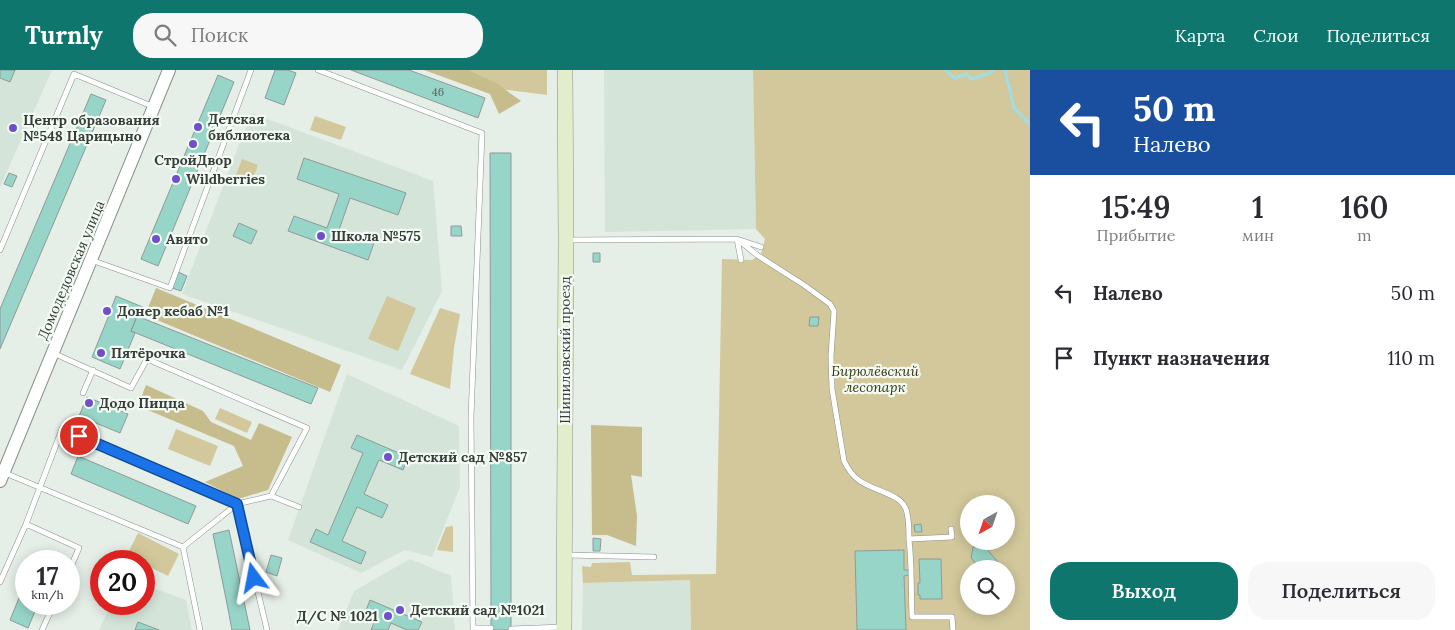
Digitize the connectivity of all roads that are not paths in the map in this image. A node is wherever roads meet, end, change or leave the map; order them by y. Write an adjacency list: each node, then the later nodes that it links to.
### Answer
1 (69, 70): 6 (lane)
2 (169, 70): 7 (street, Домодедовская улица)
3 (251, 70): 12 (lane)
4 (318, 70): 34 (lane)
5 (565, 70): 9 (main road, Шипиловский проезд)
6 (74, 74): 7 (lane); 11 (lane)
7 (154, 108): 12 (street, Домодедовская улица)
8 (737, 239): 9 (lane); 10 (lane); 13 (lane); 24 (lane)
9 (566, 240): 27 (main road, Шипиловский проезд)
10 (761, 247)
11 (0, 250)
12 (92, 260): 14 (street, Домодедовская улица)
13 (741, 260)
14 (53, 352): 15 (lane); 17 (street, Домодедовская улица)
15 (92, 370): 16 (lane); 19 (lane)
16 (83, 393)
17 (2, 476): 18 (lane)
18 (40, 488): 20 (lane); 22 (lane); 25 (lane)
19 (271, 496): 20 (lane); 21 (lane)
20 (237, 504): 25 (lane); 37 (lane)
21 (299, 507)
22 (26, 524): 26 (lane); 29 (lane)
23 (951, 529): 24 (lane)
24 (909, 539): 38 (lane)
25 (183, 548): 36 (lane)
26 (78, 550)
27 (564, 555): 28 (lane); 33 (main road, Шипиловский проезд)
28 (654, 557)
29 (0, 582)
30 (49, 615): 35 (lane)
31 (491, 628): 34 (lane)
32 (511, 628): 33 (lane)
33 (564, 628)
34 (473, 629)
35 (42, 630)
36 (200, 630)
37 (267, 630)
38 (953, 630)

